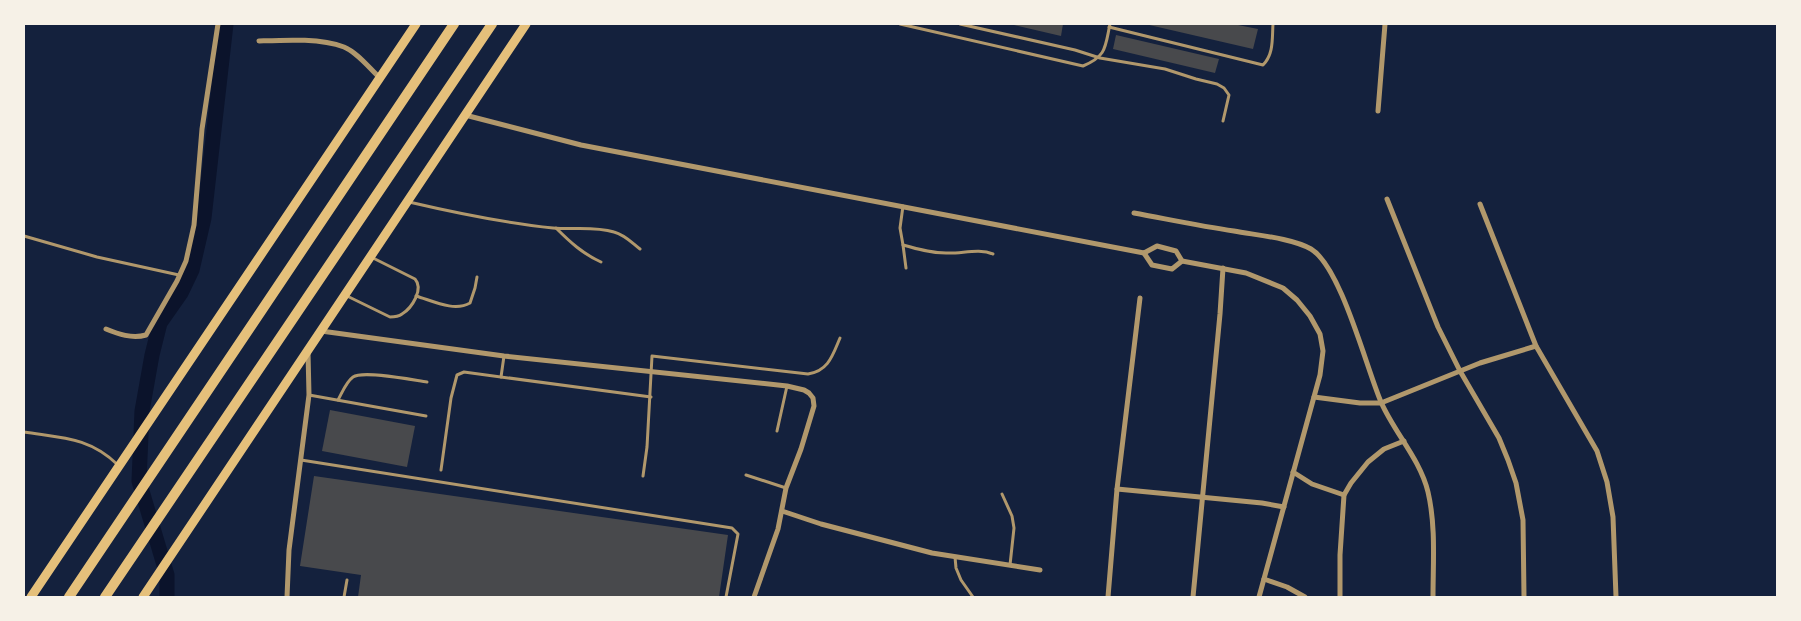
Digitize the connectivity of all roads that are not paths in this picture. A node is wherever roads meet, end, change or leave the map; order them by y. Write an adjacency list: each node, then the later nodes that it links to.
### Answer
1 (218, 24): 34 (street)
2 (416, 24): 14 (main road)
3 (454, 24): 79 (highway)
4 (492, 24): 80 (highway)
5 (526, 24): 16 (main road)
6 (900, 24): 13 (lane)
7 (960, 24): 13 (lane)
8 (1268, 24): 9 (lane)
9 (1273, 24): 11 (lane)
10 (1385, 24): 15 (street)
11 (1110, 25): 13 (lane)
12 (259, 41): 14 (street)
13 (1100, 58): 17 (lane)
14 (380, 78): 60 (main road)
15 (1378, 111)
16 (464, 115): 19 (main road); 21 (street)
17 (1223, 121)
18 (1386, 199): 45 (street)
19 (407, 201): 23 (lane); 29 (main road)
20 (1480, 204): 42 (street)
21 (903, 206): 25 (lane); 27 (street)
22 (1134, 213): 54 (street)
23 (556, 228): 26 (lane); 31 (lane)
24 (24, 236): 34 (lane)
25 (903, 245): 28 (lane); 32 (lane)
26 (640, 249)
27 (1144, 253): 30 (street); 30 (street)
28 (993, 254)
29 (370, 256): 36 (main road); 37 (lane)
30 (1182, 261): 33 (street)
31 (601, 262)
32 (906, 268)
33 (1223, 268): 52 (street); 69 (street)
34 (179, 275): 39 (street)
35 (477, 277): 37 (lane)
36 (344, 295): 37 (lane); 40 (main road)
37 (416, 296)
38 (1140, 298): 66 (street)
39 (106, 329)
40 (320, 331): 43 (main road); 44 (street)
41 (840, 338): 46 (lane)
42 (1536, 346): 45 (street); 93 (street)
43 (308, 350): 50 (street); 77 (main road)
44 (504, 356): 46 (street); 47 (lane)
45 (1460, 371): 54 (street); 92 (street)
46 (652, 373): 49 (street); 51 (lane)
47 (501, 377): 51 (lane); 61 (lane)
48 (427, 382): 53 (lane)
49 (787, 386): 57 (lane); 65 (street)
50 (309, 395): 53 (lane); 59 (street)
51 (650, 397): 64 (lane)
52 (1314, 397): 54 (street); 62 (street)
53 (338, 400): 55 (lane)
54 (1382, 402): 58 (street)
55 (426, 416)
56 (24, 432): 60 (lane)
57 (777, 432)
58 (1404, 441): 68 (street); 91 (street)
59 (300, 460): 81 (street); 83 (lane)
60 (121, 463): 78 (main road)
61 (441, 470)
62 (1293, 472): 68 (street); 70 (street)
63 (746, 474): 65 (lane)
64 (643, 476)
65 (786, 488): 71 (street)
66 (1118, 489): 69 (street); 86 (street)
67 (1002, 494): 73 (lane)
68 (1344, 494): 90 (street)
69 (1203, 497): 70 (street); 87 (street)
70 (1284, 507): 75 (street)
71 (782, 511): 72 (street); 84 (street)
72 (954, 557): 73 (street); 85 (lane)
73 (1010, 566): 74 (street)
74 (1040, 570)
75 (1264, 579): 88 (street); 89 (street)
76 (347, 580): 82 (lane)
77 (145, 594)
78 (31, 597)
79 (69, 597)
80 (104, 597)
81 (287, 597)
82 (344, 597)
83 (726, 597)
84 (754, 597)
85 (973, 597)
86 (1108, 597)
87 (1193, 597)
88 (1259, 597)
89 (1305, 597)
90 (1340, 597)
91 (1433, 597)
92 (1524, 597)
93 (1616, 597)

